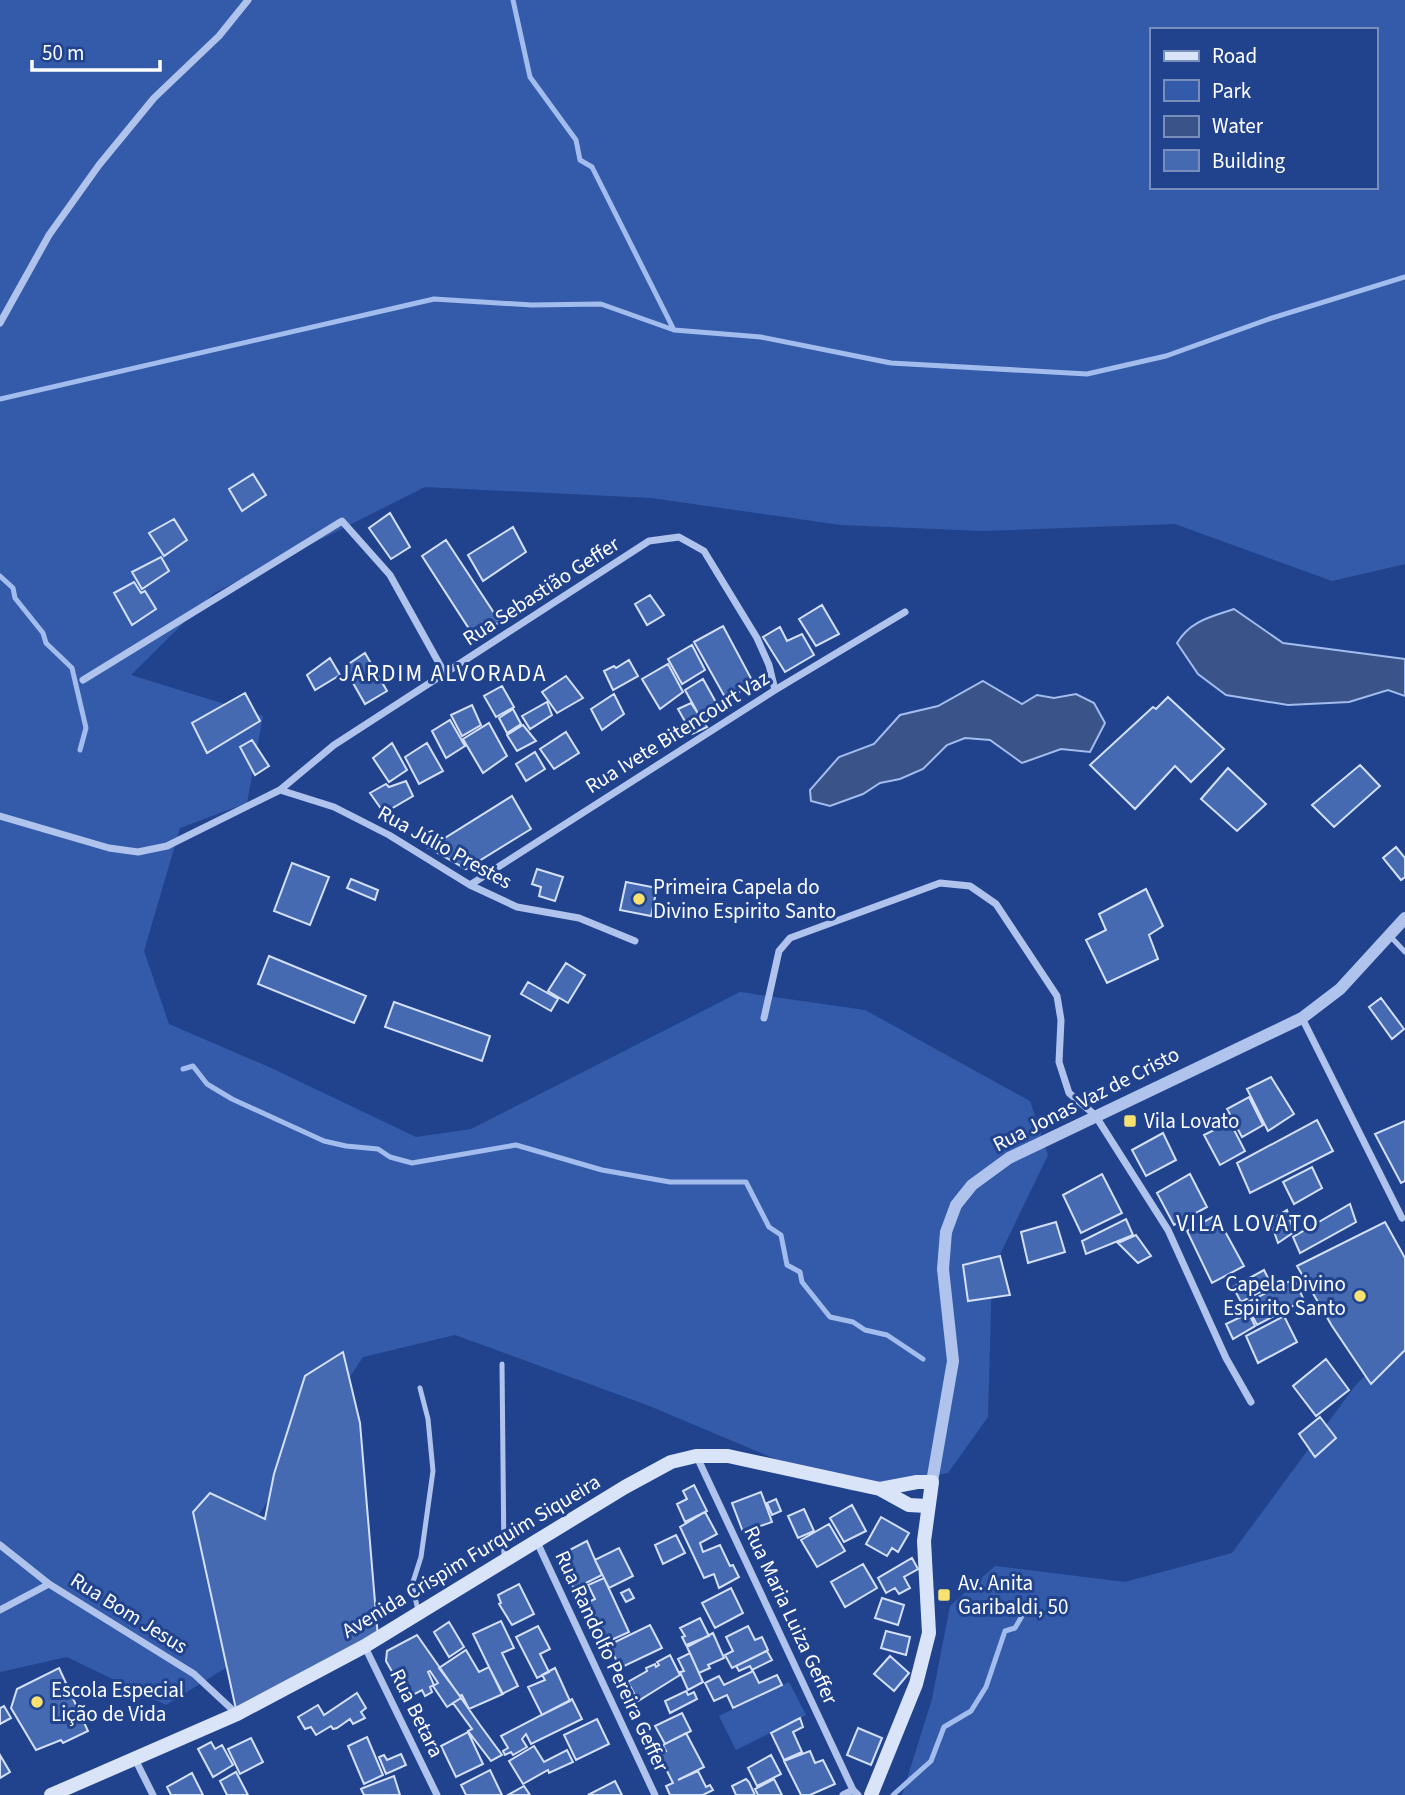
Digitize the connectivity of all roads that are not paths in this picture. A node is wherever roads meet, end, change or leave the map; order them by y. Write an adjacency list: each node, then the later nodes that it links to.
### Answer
1 (248, 0): 2 (street)
2 (0, 323)
3 (905, 612): 6 (street, Rua Ivete Bitencourt Vaz)
4 (445, 674): 5 (street); 6 (street, Rua Sebastião Geffer); 7 (street, Rua Sebastião Geffer)
5 (83, 680)
6 (775, 690): 9 (street, Rua Ivete Bitencourt Vaz)
7 (280, 790): 8 (street, Rua Sebastião Geffer); 9 (street, Rua Júlio Prestes)
8 (0, 816)
9 (470, 885): 12 (street, Rua Júlio Prestes)
10 (1405, 918): 11 (street, Rua Jonas Vaz de Cristo)
11 (1389, 935): 13 (lane); 15 (street, Rua Jonas Vaz de Cristo)
12 (635, 941)
13 (1405, 952)
14 (764, 1018): 16 (street)
15 (1302, 1018): 16 (street, Rua Jonas Vaz de Cristo); 17 (street)
16 (1095, 1115): 20 (street); 22 (street, Rua Jonas Vaz de Cristo)
17 (1402, 1218)
18 (502, 1364): 27 (lane)
19 (420, 1388): 30 (lane)
20 (1251, 1402)
21 (696, 1456): 23 (main road, Avenida Crispim Furquim Siqueira); 25 (main road, Avenida Crispim Furquim Siqueira); 34 (street, Rua Maria Luiza Geffer)
22 (932, 1482): 23 (main road); 24 (main road)
23 (880, 1489): 24 (main road, Avenida Crispim Furquim Siqueira)
24 (927, 1506): 40 (main road)
25 (537, 1542): 27 (main road, Avenida Crispim Furquim Siqueira); 38 (street, Rua Randolfo Pereira Geffer)
26 (0, 1545): 28 (street, Rua Bom Jesus)
27 (504, 1563): 30 (main road, Avenida Crispim Furquim Siqueira)
28 (49, 1584): 29 (street); 32 (street, Rua Bom Jesus)
29 (0, 1610)
30 (419, 1613): 31 (main road, Avenida Crispim Furquim Siqueira)
31 (365, 1646): 32 (main road, Avenida Crispim Furquim Siqueira); 37 (street, Rua Betara)
32 (237, 1714): 33 (main road, Avenida Crispim Furquim Siqueira)
33 (135, 1759): 35 (main road, Avenida Crispim Furquim Siqueira); 36 (street)
34 (855, 1792): 39 (street)
35 (51, 1795)
36 (153, 1795)
37 (438, 1795)
38 (655, 1795)
39 (843, 1795)
40 (871, 1795)

